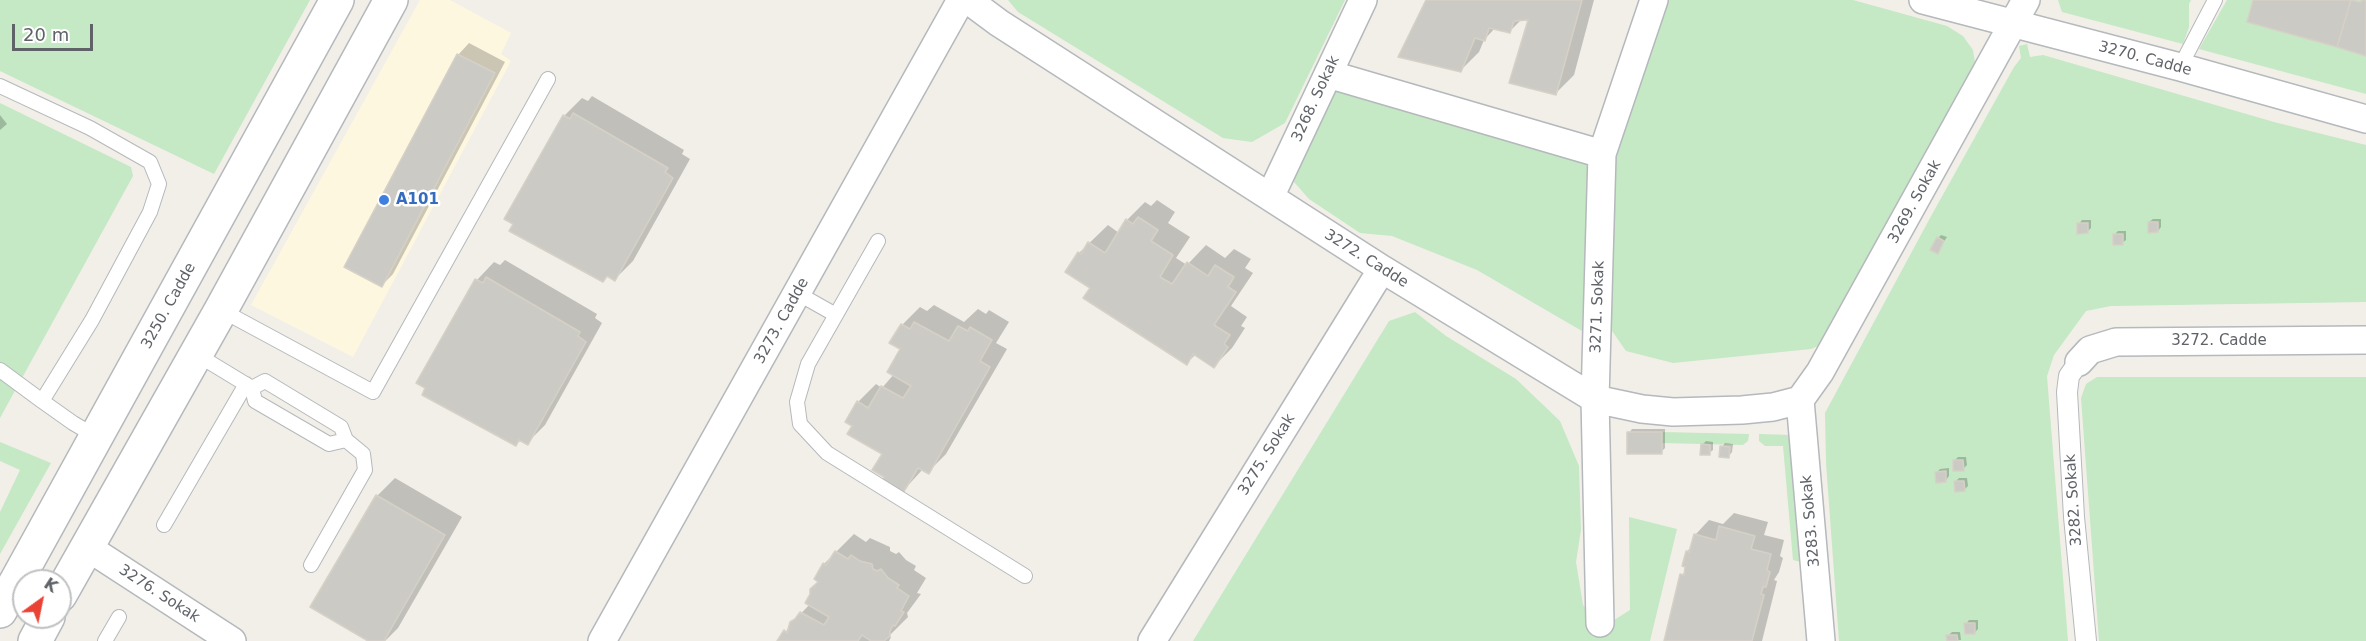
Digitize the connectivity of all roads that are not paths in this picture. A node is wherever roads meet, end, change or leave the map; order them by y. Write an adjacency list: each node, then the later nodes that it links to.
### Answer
1 (337, 0): 31 (street, 3250. Cadde)
2 (391, 0): 21 (street)
3 (961, 0): 20 (street, 3273. Cadde)
4 (968, 0): 17 (street, 3272. Cadde)
5 (1363, 0): 12 (street, 3268. Sokak)
6 (1654, 0): 16 (street, 3271. Sokak)
7 (1923, 0): 10 (street, 3270. Cadde)
8 (2026, 0): 10 (street, 3269. Sokak)
9 (2215, 0): 11 (lane)
10 (2013, 24): 11 (street, 3270. Cadde); 29 (street, 3269. Sokak)
11 (2180, 67): 15 (street, 3270. Cadde)
12 (1328, 74): 16 (street); 17 (street, 3268. Sokak)
13 (548, 79): 21 (lane)
14 (0, 86): 30 (lane)
15 (2366, 119)
16 (1602, 154): 28 (street, 3271. Sokak)
17 (1270, 197): 19 (street, 3272. Cadde)
18 (878, 241): 22 (lane)
19 (1382, 269): 28 (street, 3272. Cadde); 45 (street, 3275. Sokak)
20 (797, 294): 22 (lane); 44 (street, 3273. Cadde)
21 (221, 310): 24 (street)
22 (836, 315): 38 (lane)
23 (2366, 340): 25 (street, 3272. Cadde)
24 (196, 354): 27 (lane); 35 (street)
25 (2079, 362): 47 (street, 3282. Sokak)
26 (0, 370): 30 (lane)
27 (249, 386): 32 (lane); 32 (lane); 34 (lane)
28 (1595, 399): 29 (street, 3272. Cadde); 41 (street, 3271. Sokak)
29 (1800, 400): 46 (street, 3283. Sokak)
30 (42, 401): 31 (lane)
31 (97, 436): 33 (street, 3250. Cadde)
32 (346, 440): 36 (lane)
33 (49, 524): 35 (street); 39 (street, 3250. Cadde)
34 (164, 525)
35 (87, 547): 37 (street); 43 (street, 3276. Sokak)
36 (310, 566)
37 (72, 574)
38 (1025, 576)
39 (0, 611)
40 (119, 617): 42 (lane)
41 (1600, 623)
42 (105, 641)
43 (232, 641)
44 (602, 641)
45 (1152, 641)
46 (1821, 641)
47 (2086, 641)

